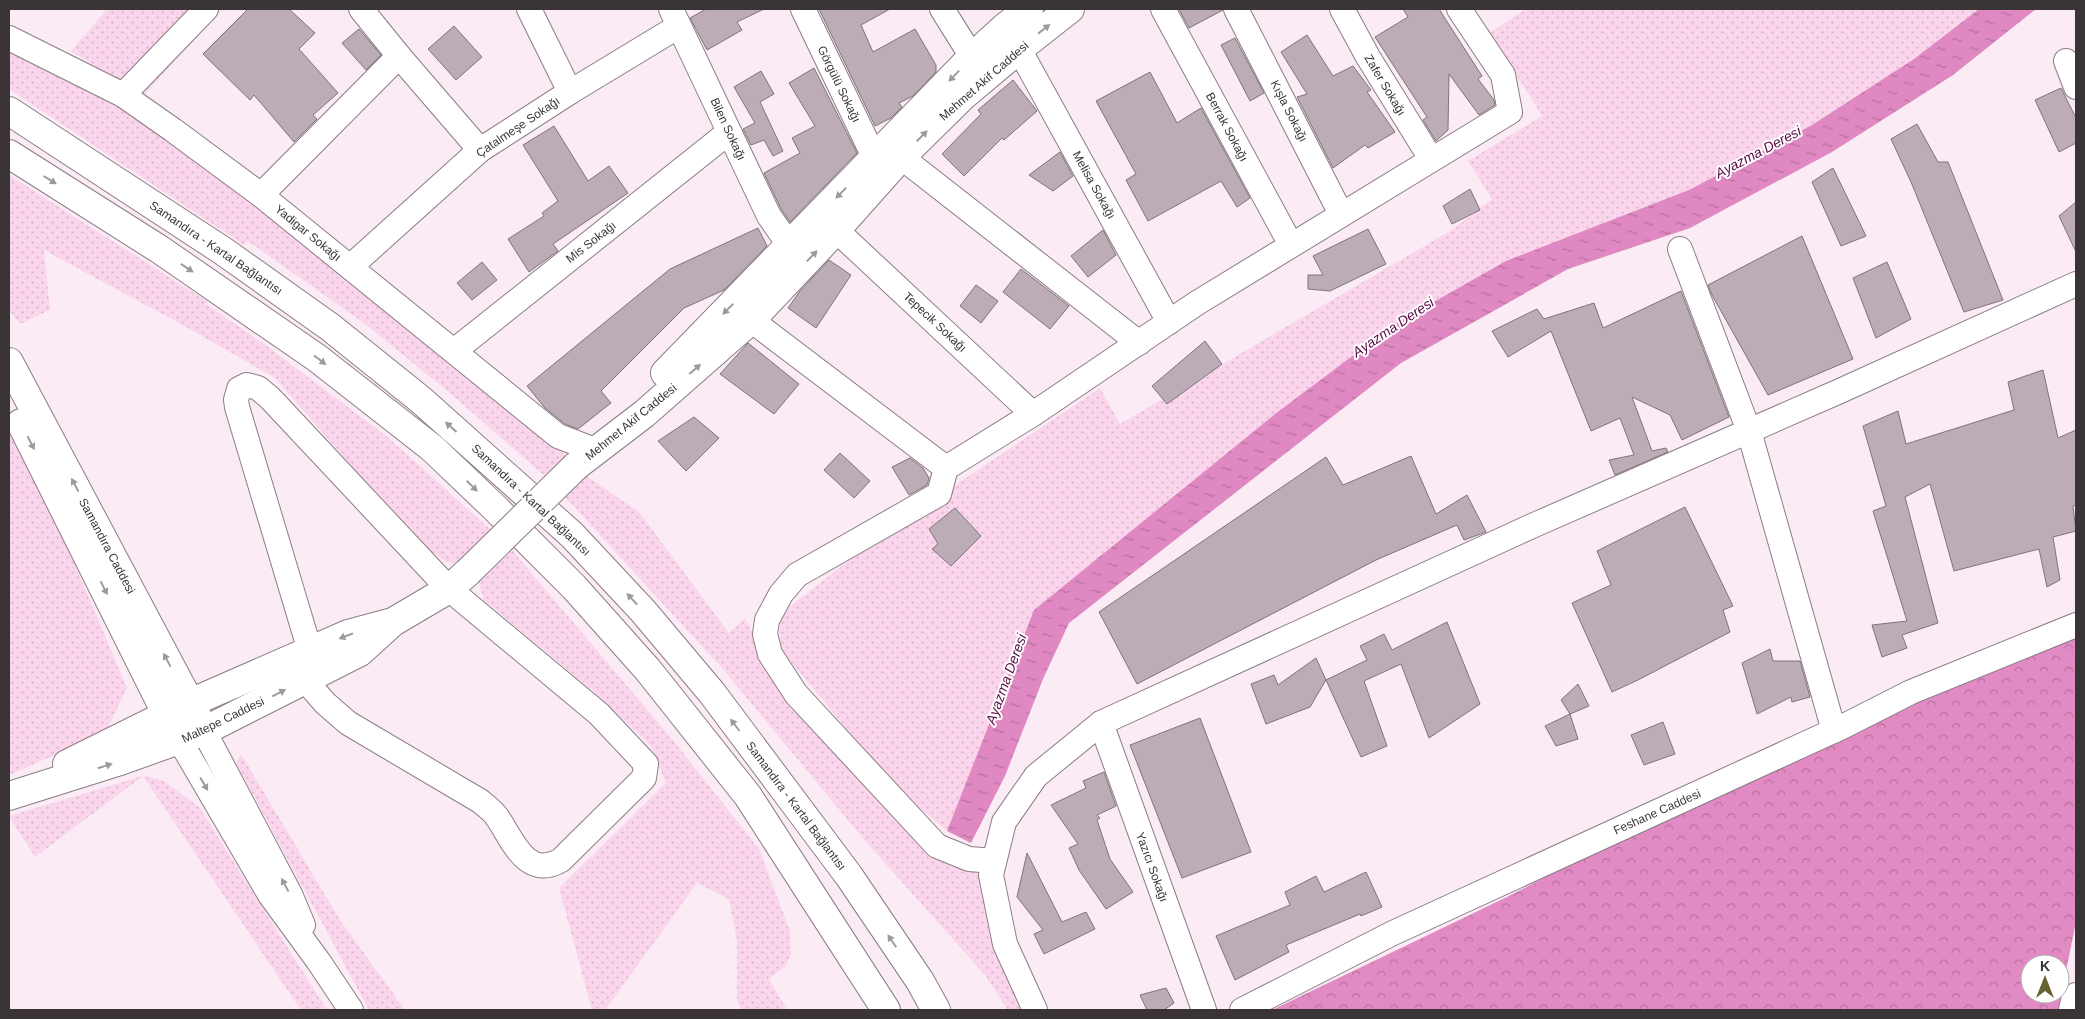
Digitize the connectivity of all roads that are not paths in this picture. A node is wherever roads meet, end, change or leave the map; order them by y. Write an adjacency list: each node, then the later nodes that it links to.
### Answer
1 (206, 9): 20 (street)
2 (361, 9): 15 (street)
3 (529, 9): 19 (street)
4 (802, 9): 25 (street, Görgülü Sokağı)
5 (942, 9): 16 (street)
6 (1029, 9): 16 (main road, Mehmet Akif Caddesi)
7 (1070, 9): 14 (main road, Mehmet Akif Caddesi, one-way to 7)
8 (1163, 9): 30 (street, Berrak Sokağı)
9 (1236, 9): 28 (street, Kışla Sokağı)
10 (1342, 9): 26 (street, Zafer Sokağı)
11 (1459, 9): 26 (street)
12 (675, 17): 19 (street, Çatalmeşe Sokağı); 22 (street, Bilen Sokağı)
13 (9, 38): 20 (street, Yadigar Sokağı)
14 (1019, 49): 25 (main road, Mehmet Akif Caddesi, one-way to 14); 36 (street, Melisa Sokağı)
15 (399, 56): 23 (street); 27 (street)
16 (972, 57): 25 (main road, Mehmet Akif Caddesi, one-way to 25)
17 (2066, 61): 18 (street)
18 (2076, 87)
19 (570, 92): 23 (street, Çatalmeşe Sokağı)
20 (123, 95): 27 (street, Yadigar Sokağı)
21 (9, 111): 62 (main road, Samandıra - Kartal Bağlantısı, one-way to 21)
22 (729, 132): 31 (street, Bilen Sokağı); 38 (street, Mis Sokağı)
23 (480, 150): 33 (street, Çatalmeşe Sokağı)
24 (9, 154): 61 (main road, one-way to 61)
25 (888, 158): 29 (main road, Mehmet Akif Caddesi); 31 (main road, Mehmet Akif Caddesi, one-way to 31); 37 (street)
26 (1431, 159): 28 (street)
27 (262, 195): 33 (street, Yadigar Sokağı)
28 (1342, 214): 30 (street)
29 (836, 230): 35 (main road, Mehmet Akif Caddesi, one-way to 29); 41 (street, Tepecik Sokağı)
30 (1291, 245): 36 (street)
31 (790, 246): 43 (main road, Mehmet Akif Caddesi, one-way to 43)
32 (1680, 250): 42 (street)
33 (350, 267): 38 (street, Yadigar Sokağı)
34 (2076, 284): 42 (street)
35 (750, 320): 43 (main road, Mehmet Akif Caddesi, one-way to 35); 44 (street)
36 (1169, 322): 37 (street)
37 (1139, 342): 41 (street)
38 (454, 351): 43 (street, Yadigar Sokağı)
39 (9, 362): 50 (main road, Samandıra Caddesi, one-way to 39)
40 (9, 400): 50 (main road, Samandıra Caddesi, one-way to 50)
41 (1033, 414): 44 (street)
42 (1750, 431): 51 (street); 53 (street)
43 (584, 458): 45 (main road, Maltepe Caddesi, bridge)
44 (946, 468): 57 (street)
45 (459, 581): 46 (main road, Maltepe Caddesi); 48 (street); 49 (street)
46 (393, 622): 48 (main road, Maltepe Caddesi, one-way to 48); 49 (main road, Maltepe Caddesi)
47 (2076, 625): 53 (street, Feshane Caddesi)
48 (310, 651): 50 (main road, Maltepe Caddesi)
49 (305, 680): 52 (main road, Maltepe Caddesi, one-way to 49)
50 (178, 709): 52 (main road, Samandıra Caddesi); 54 (main road, Samandıra Caddesi); 55 (main road, Maltepe Caddesi)
51 (1101, 723): 57 (street); 64 (street, Yazıcı Sokağı)
52 (204, 731): 54 (main road, Maltepe Caddesi); 58 (street, one-way to 52)
53 (1834, 731): 65 (street, Feshane Caddesi)
54 (180, 741): 56 (main road, Maltepe Caddesi, one-way to 54); 58 (street, one-way to 58)
55 (9, 792)
56 (9, 796)
57 (994, 861): 63 (street)
58 (319, 962): 60 (street)
59 (2076, 997): 66 (main road)
60 (351, 1010)
61 (886, 1010)
62 (936, 1010)
63 (1035, 1010)
64 (1204, 1010)
65 (1242, 1010)
66 (2073, 1010)

